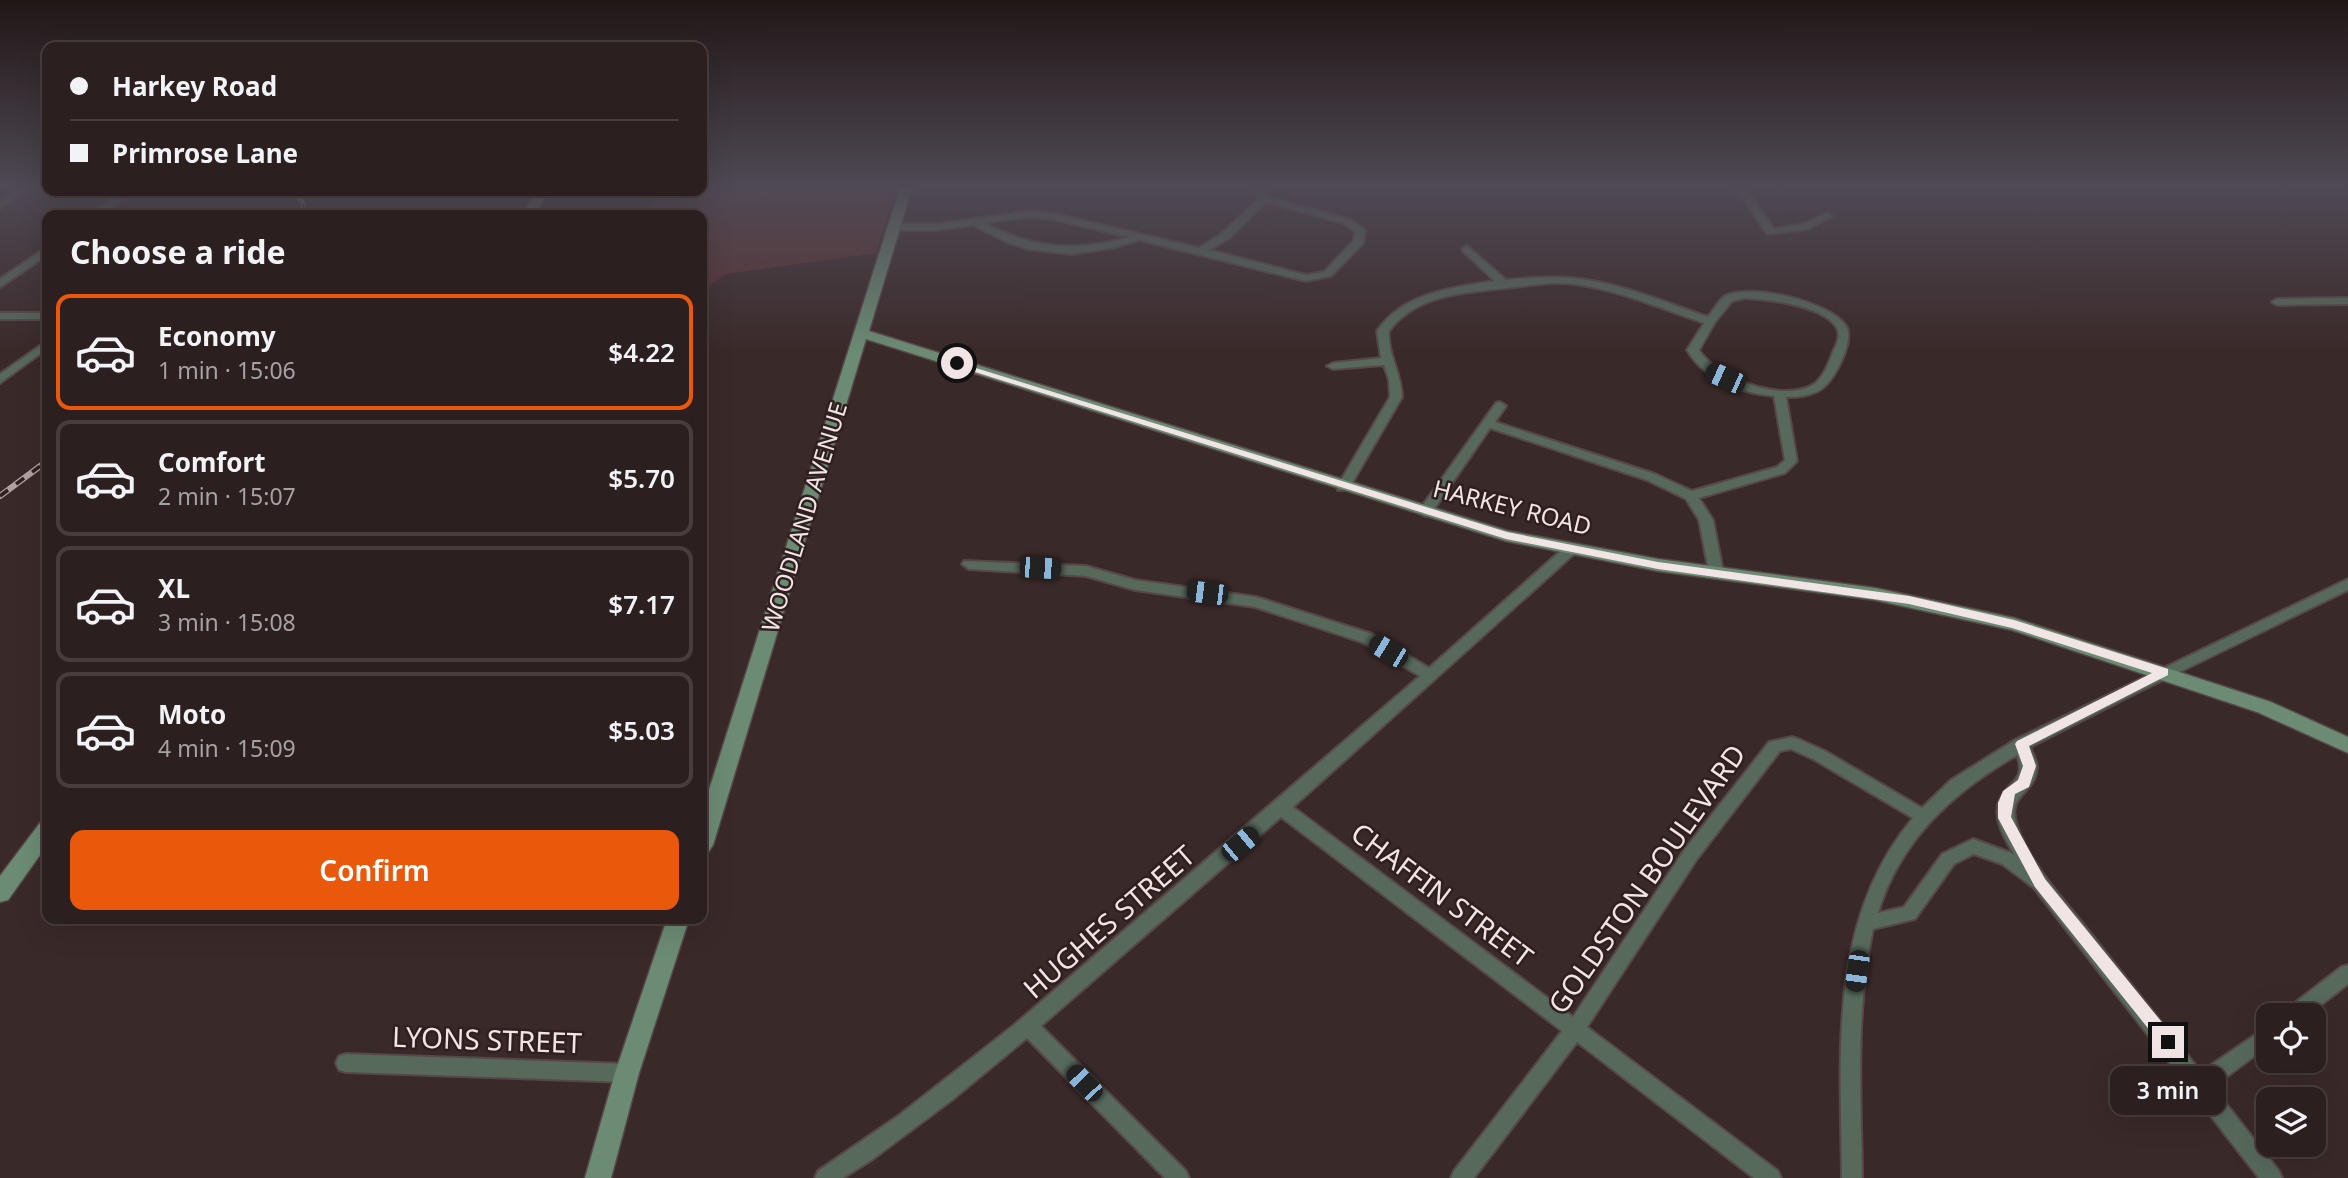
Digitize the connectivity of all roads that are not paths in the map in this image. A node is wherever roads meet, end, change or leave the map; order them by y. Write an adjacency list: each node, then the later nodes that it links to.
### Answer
1 (889, 243): 17 (street, WOODLAND AVENUE)
2 (1023, 243): 3 (street)
3 (1118, 243)
4 (1160, 243): 8 (street)
5 (1214, 243): 8 (street)
6 (1357, 243): 8 (street)
7 (1467, 249): 11 (street)
8 (1200, 251)
9 (42, 254): 10 (street)
10 (0, 284)
11 (1505, 285): 16 (street); 19 (street)
12 (2348, 301): 13 (street)
13 (2277, 302)
14 (0, 316): 15 (street)
15 (42, 316)
16 (1710, 321): 22 (street); 22 (street)
17 (862, 333): 25 (street, HARKEY ROAD); 38 (street, WOODLAND AVENUE)
18 (42, 348): 21 (street)
19 (1387, 361): 20 (street); 25 (street)
20 (1333, 366)
21 (0, 380)
22 (1780, 394): 26 (street)
23 (1500, 406): 24 (street)
24 (1489, 424): 26 (street); 27 (street)
25 (1343, 487): 27 (street, HARKEY ROAD)
26 (1691, 496): 30 (street)
27 (1425, 512): 28 (street, HARKEY ROAD)
28 (1570, 550): 30 (street, HARKEY ROAD); 33 (street, HUGHES STREET)
29 (969, 564): 33 (street)
30 (1716, 572): 32 (street, HARKEY ROAD)
31 (2347, 585): 32 (street)
32 (2164, 672): 34 (street); 35 (street, HARKEY ROAD)
33 (1431, 676): 36 (street, HUGHES STREET)
34 (2021, 744): 37 (street); 40 (street)
35 (2348, 745)
36 (1282, 808): 46 (street, HUGHES STREET); 47 (street, CHAFFIN STREET)
37 (1924, 817): 42 (street); 47 (street, GOLDSTON BOULEVARD)
38 (707, 829)
39 (42, 836): 41 (street)
40 (2040, 883): 42 (street); 51 (street)
41 (0, 894)
42 (1866, 923): 57 (street)
43 (676, 924): 50 (street)
44 (2348, 973): 45 (street)
45 (2309, 1003)
46 (1028, 1025): 53 (street, HUGHES STREET); 54 (street)
47 (1574, 1031): 55 (street, GOLDSTON BOULEVARD); 56 (street, CHAFFIN STREET)
48 (2256, 1044): 51 (street)
49 (346, 1063): 50 (street, LYONS STREET)
50 (627, 1073): 52 (street)
51 (2201, 1084): 58 (street)
52 (598, 1178)
53 (825, 1178)
54 (1179, 1178)
55 (1461, 1178)
56 (1771, 1178)
57 (1852, 1178)
58 (2272, 1178)

